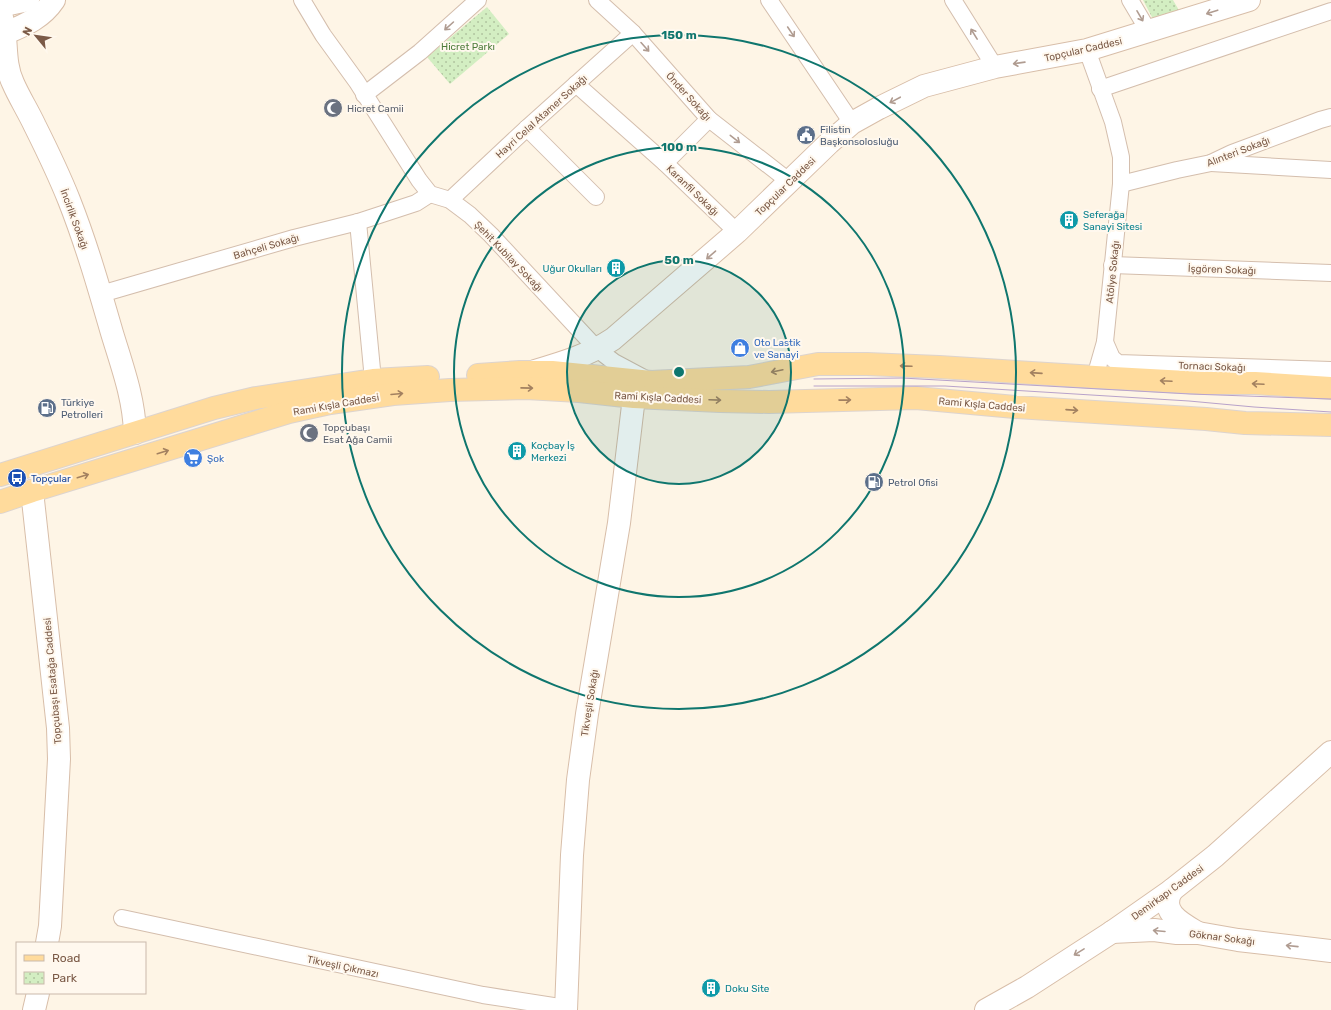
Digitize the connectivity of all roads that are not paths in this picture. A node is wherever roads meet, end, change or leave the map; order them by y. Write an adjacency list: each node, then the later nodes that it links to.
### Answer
1 (28, 0): 10 (street)
2 (54, 0): 14 (street)
3 (302, 0): 20 (street)
4 (478, 0): 20 (street, one-way to 20)
5 (597, 0): 15 (street, Önder Sokağı)
6 (769, 0): 23 (street, one-way to 23)
7 (953, 0): 17 (street, one-way to 7)
8 (1130, 0): 13 (street, one-way to 13)
9 (1249, 0): 13 (street, Topçular Caddesi, one-way to 13)
10 (0, 6)
11 (0, 11): 14 (street, İncirlik Sokağı)
12 (1331, 11): 19 (street)
13 (1149, 32): 16 (street, Topçular Caddesi)
14 (6, 33): 37 (street, İncirlik Sokağı)
15 (633, 33): 18 (street, Hayri Celal Atamer Sokağı); 22 (street, Önder Sokağı, one-way to 22)
16 (1087, 50): 17 (street, Topçular Caddesi, one-way to 17); 19 (street, Atölye Sokağı)
17 (995, 67): 23 (street, Topçular Caddesi, one-way to 23)
18 (576, 84): 24 (street, Hayri Celal Atamer Sokağı); 25 (street, Karanfil Sokağı)
19 (1100, 88): 29 (street, Atölye Sokağı)
20 (364, 95): 30 (street)
21 (1331, 118): 26 (street, Alınteri Sokağı)
22 (710, 119): 25 (street); 28 (street, Önder Sokağı, one-way to 28)
23 (852, 123): 28 (street, Topçular Caddesi)
24 (527, 128): 31 (street); 32 (street, Hayri Celal Atamer Sokağı)
25 (665, 163): 34 (street, Karanfil Sokağı)
26 (1211, 163): 27 (street); 29 (street, Alınteri Sokağı)
27 (1331, 170)
28 (790, 182): 34 (street, Topçular Caddesi)
29 (1121, 184): 35 (street, Atölye Sokağı)
30 (430, 194): 32 (street, Şehit Kubilay Sokağı); 33 (street, Bahçeli Sokağı)
31 (596, 197)
32 (450, 200): 39 (street, Şehit Kubilay Sokağı)
33 (358, 222): 37 (street, Bahçeli Sokağı); 43 (street)
34 (737, 232): 39 (street, Topçular Caddesi, one-way to 39)
35 (1112, 265): 36 (street, İşgören Sokağı); 38 (street, Atölye Sokağı)
36 (1331, 273)
37 (101, 294): 48 (street, İncirlik Sokağı)
38 (1105, 342): 40 (street, Tornacı Sokağı); 42 (street, Atölye Sokağı)
39 (597, 348): 41 (street, Topçular Caddesi); 44 (street, Şehit Kubilay Sokağı)
40 (1331, 370)
41 (532, 372): 43 (main road, Rami Kışla Caddesi); 44 (main road, Rami Kışla Caddesi)
42 (1095, 377): 44 (main road, Rami Kışla Caddesi, one-way to 44); 45 (main road, Rami Kışla Caddesi, one-way to 42)
43 (373, 380): 48 (main road, Rami Kışla Caddesi)
44 (651, 382)
45 (1331, 388)
46 (634, 397): 47 (main road, Rami Kışla Caddesi, one-way to 47); 49 (main road, Rami Kışla Caddesi, one-way to 46); 61 (street, Tikveşli Sokağı)
47 (1331, 425)
48 (135, 433): 49 (main road); 50 (main road, Rami Kışla Caddesi)
49 (126, 463): 51 (main road, Rami Kışla Caddesi, one-way to 49)
50 (0, 475)
51 (32, 491): 52 (main road, Rami Kışla Caddesi); 58 (street, Topçubaşı Esatağa Caddesi)
52 (0, 502)
53 (1331, 752): 54 (street, Demirkapı Caddesi)
54 (1172, 890): 56 (street, Demirkapı Caddesi); 57 (street)
55 (122, 918): 61 (street, Tikveşli Çıkmazı)
56 (1112, 932): 57 (street, Göknar Sokağı, one-way to 56); 63 (street, Demirkapı Caddesi, one-way to 63)
57 (1198, 933): 59 (street, Göknar Sokağı, one-way to 57)
58 (47, 942)
59 (1331, 951)
60 (38, 994): 62 (street)
61 (566, 1009)
62 (34, 1010)
63 (986, 1010)

